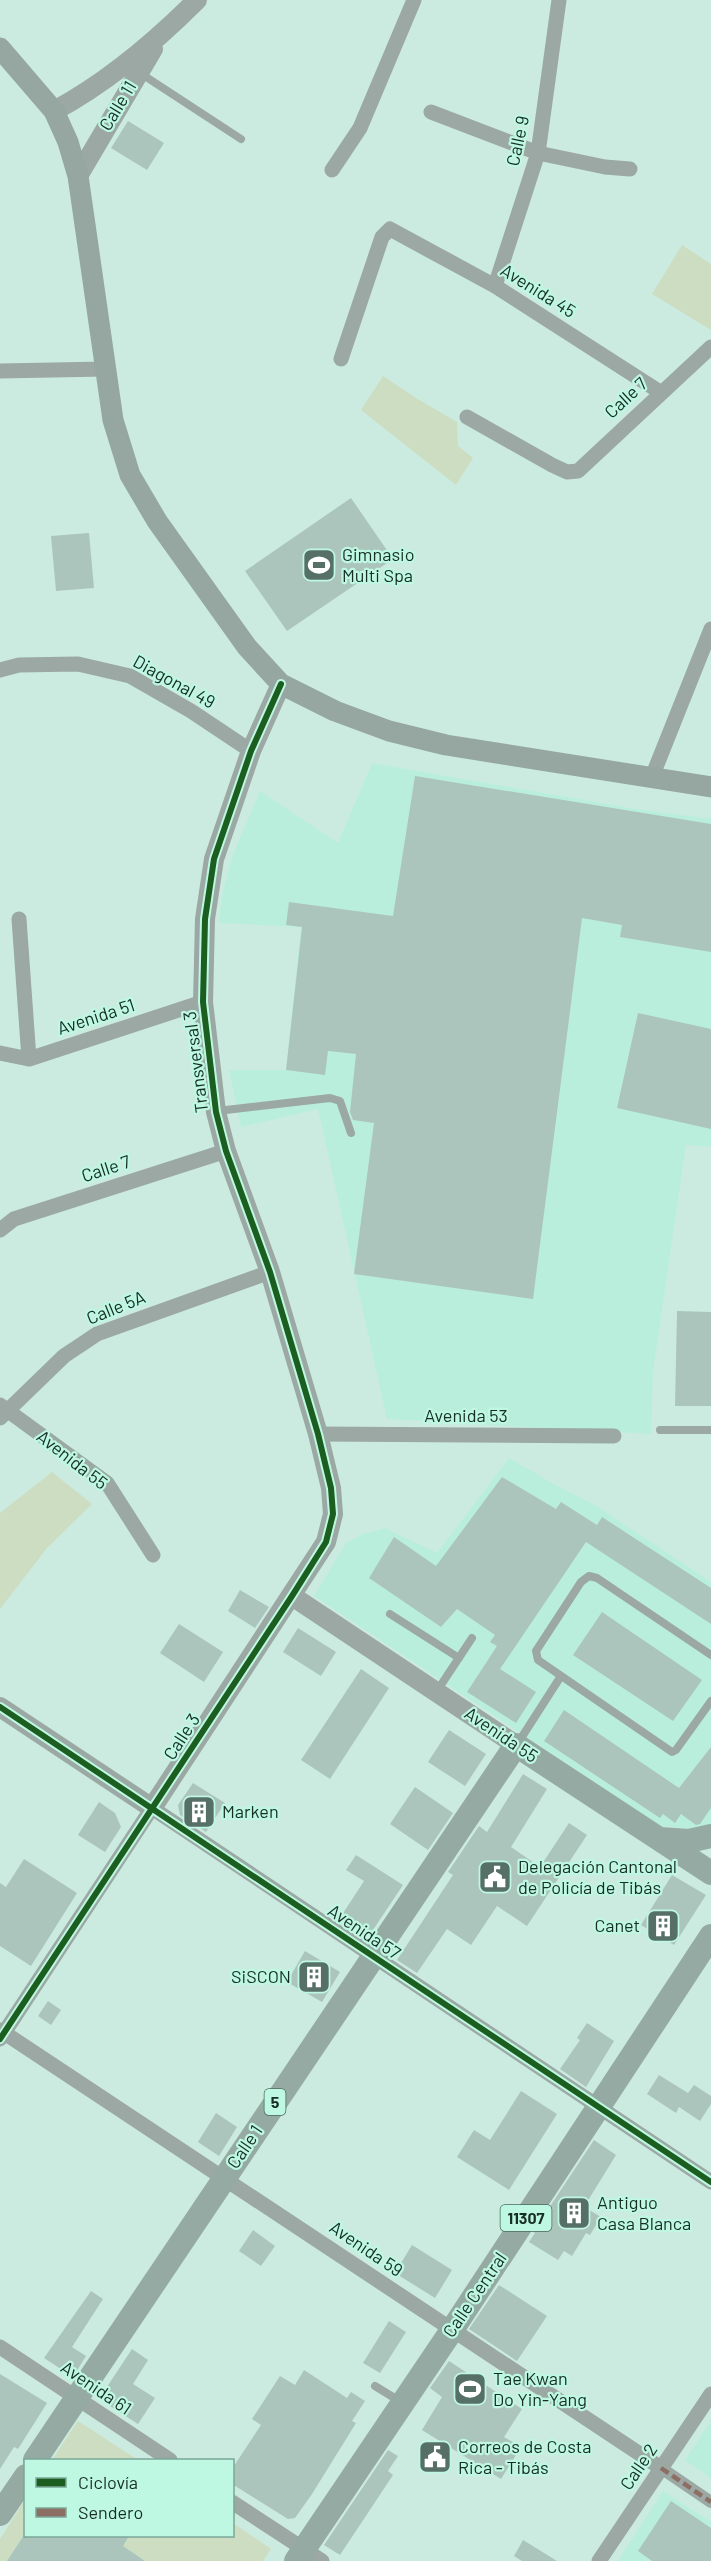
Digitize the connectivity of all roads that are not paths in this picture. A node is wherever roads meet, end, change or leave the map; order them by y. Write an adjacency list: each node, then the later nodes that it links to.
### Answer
1 (197, 0): 4 (street, Calle 11)
2 (414, 0): 12 (street)
3 (559, 0): 10 (street, Calle 9)
4 (160, 37): 6 (street, Calle 11); 7 (street, Calle 11)
5 (0, 48): 7 (main road)
6 (138, 73): 9 (lane); 13 (street, Calle 11)
7 (54, 111): 13 (main road)
8 (431, 112): 10 (street)
9 (241, 139)
10 (538, 153): 11 (street); 14 (street, Calle 9)
11 (630, 169)
12 (332, 170)
13 (78, 176): 17 (main road)
14 (495, 286): 16 (street, Avenida 45); 19 (street, Avenida 45)
15 (711, 347): 19 (street, Calle 7)
16 (341, 359)
17 (106, 369): 18 (street); 23 (main road)
18 (0, 371)
19 (660, 392): 20 (street, Calle 7)
20 (467, 417)
21 (711, 629): 25 (street)
22 (0, 670): 24 (street, Diagonal 49)
23 (281, 684): 24 (street, Transversal 3); 25 (main road)
24 (251, 751): 28 (street, Transversal 3)
25 (652, 777): 26 (main road)
26 (711, 787)
27 (19, 919): 30 (street)
28 (204, 1002): 30 (street, Avenida 51); 31 (street, Transversal 3)
29 (0, 1053): 30 (street, Avenida 51)
30 (29, 1059)
31 (216, 1112): 32 (lane); 33 (street, Transversal 3)
32 (351, 1133)
33 (226, 1151): 34 (street, Calle 7); 36 (street, Transversal 3)
34 (7, 1216): 35 (street, Calle 7)
35 (0, 1230)
36 (270, 1272): 37 (street, Calle 5A); 40 (street, Transversal 3)
37 (3, 1411): 42 (street, Avenida 55)
38 (660, 1430): 39 (lane)
39 (711, 1430)
40 (318, 1434): 41 (street, Avenida 53); 43 (street, Calle 3)
41 (614, 1436)
42 (153, 1555)
43 (292, 1596): 49 (street, Avenida 55); 53 (street, Calle 3)
44 (390, 1614): 47 (lane)
45 (472, 1638): 47 (lane)
46 (711, 1655): 48 (lane)
47 (459, 1658): 49 (lane)
48 (561, 1676): 50 (lane); 52 (lane)
49 (436, 1692): 52 (street, Avenida 55)
50 (711, 1701)
51 (0, 1707): 53 (street, Avenida 57)
52 (516, 1745): 55 (main road, Avenida 55); 58 (main road, Calle 1 / 5)
53 (153, 1808): 58 (street, Avenida 57); 59 (street, Calle 3)
54 (711, 1836): 55 (main road)
55 (659, 1839): 56 (main road, Avenida 55)
56 (711, 1873)
57 (711, 1936): 60 (main road, Calle Central / 11307)
58 (373, 1956): 60 (street, Avenida 57); 61 (main road, Calle 1 / 5)
59 (1, 2034): 61 (street, Avenida 59)
60 (599, 2107): 62 (street, Avenida 57); 63 (main road, Calle Central / 11307)
61 (224, 2178): 63 (street, Avenida 59); 67 (main road, Calle 1 / 5)
62 (711, 2182)
63 (452, 2330): 68 (main road, Calle Central / 11307); 71 (street, Avenida 59)
64 (0, 2347): 67 (street, Avenida 61)
65 (375, 2386): 68 (lane)
66 (711, 2394): 71 (street, Calle 2)
67 (76, 2398): 69 (main road, Calle 1 / 5); 70 (street, Avenida 61)
68 (402, 2403): 76 (main road, Calle Central / 11307)
69 (36, 2459)
70 (168, 2459)
71 (662, 2468): 73 (street, Avenida 59); 77 (street, Calle 2)
72 (24, 2479): 75 (main road)
73 (711, 2502)
74 (234, 2503): 76 (street)
75 (0, 2514)
76 (307, 2557)
77 (599, 2561)

